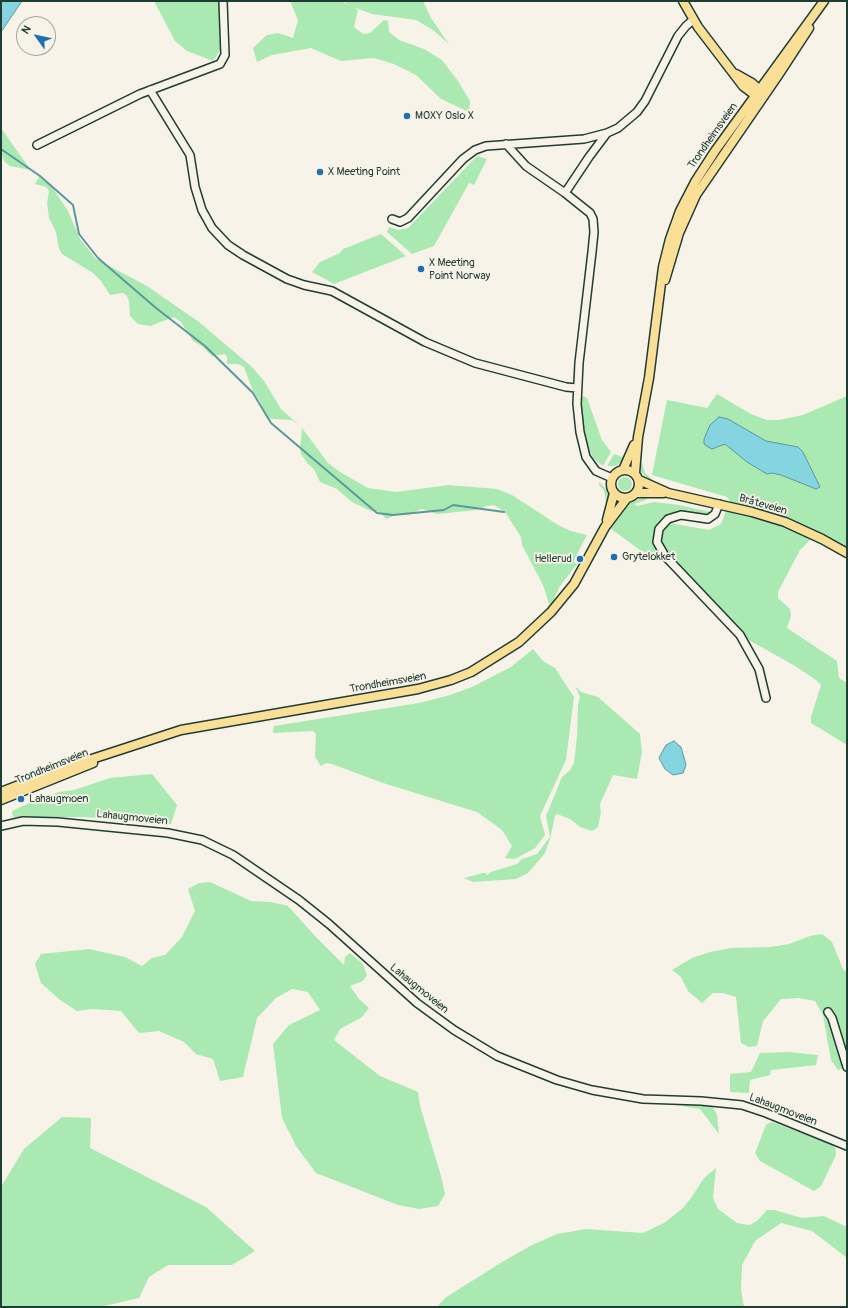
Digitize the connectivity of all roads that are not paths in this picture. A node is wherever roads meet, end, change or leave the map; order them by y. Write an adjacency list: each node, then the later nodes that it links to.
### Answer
1 (223, 1): 5 (street)
2 (682, 1): 4 (main road)
3 (822, 4): 6 (main road, Trondheimsveien); 7 (main road, Trondheimsveien)
4 (693, 20): 6 (main road); 8 (street)
5 (150, 90): 10 (street); 14 (street)
6 (757, 92): 7 (main road); 13 (main road, Trondheimsveien)
7 (764, 97): 13 (main road, Trondheimsveien)
8 (607, 134): 9 (street); 11 (street)
9 (506, 144): 11 (street); 12 (street)
10 (37, 145)
11 (565, 193): 14 (street)
12 (392, 219)
13 (660, 294): 15 (main road, Trondheimsveien)
14 (577, 388): 18 (street)
15 (638, 436): 16 (main road, Trondheimsveien); 17 (main road, Trondheimsveien)
16 (623, 470): 17 (main road); 18 (main road)
17 (637, 477): 20 (main road); 21 (main road, Bråteveien)
18 (612, 478): 19 (main road)
19 (614, 492): 22 (main road); 24 (main road, Trondheimsveien)
20 (636, 493): 21 (main road, Bråteveien); 22 (main road)
21 (668, 493): 23 (main road, Bråteveien)
22 (627, 498): 24 (main road, Trondheimsveien)
23 (718, 504): 25 (main road, Bråteveien); 26 (street)
24 (605, 527): 27 (main road, Trondheimsveien)
25 (847, 553)
26 (766, 698)
27 (112, 754): 28 (main road, Trondheimsveien); 29 (main road, Trondheimsveien)
28 (1, 792)
29 (1, 800)
30 (1, 826): 33 (street, Lahaugmoveien)
31 (828, 1012): 32 (street)
32 (847, 1067)
33 (846, 1146)

